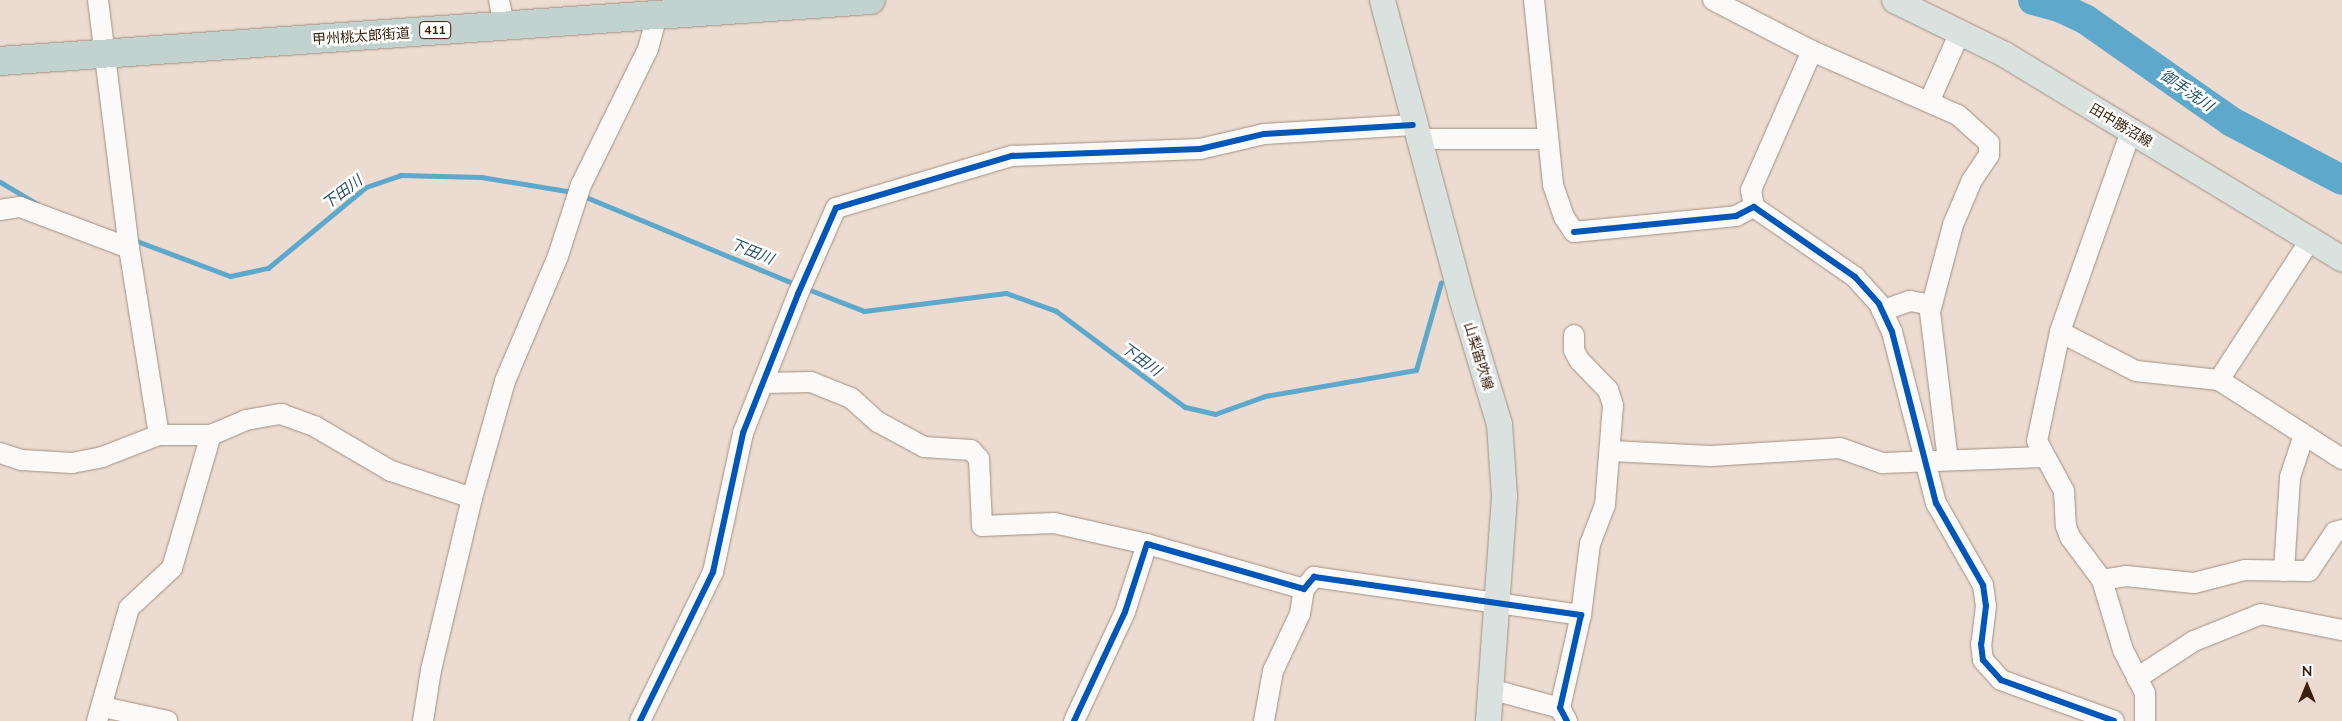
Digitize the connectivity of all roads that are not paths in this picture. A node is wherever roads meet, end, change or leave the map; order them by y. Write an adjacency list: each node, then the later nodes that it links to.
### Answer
1 (98, 0): 11 (street)
2 (871, 0): 8 (highway, 甲州桃太郎街道 / 411)
3 (1382, 0): 15 (main road, 山梨笛吹線)
4 (1534, 0): 16 (street)
5 (1713, 0): 10 (street)
6 (1894, 0): 9 (main road, 田中勝沼線)
7 (502, 13): 8 (highway, 甲州桃太郎街道 / 411); 11 (highway, 甲州桃太郎街道 / 411)
8 (657, 15): 37 (street)
9 (1960, 32): 13 (street); 14 (main road, 田中勝沼線)
10 (1812, 51): 13 (street); 17 (street)
11 (106, 54): 12 (highway, 甲州桃太郎街道 / 411); 19 (street)
12 (0, 60)
13 (1929, 102): 22 (street)
14 (2131, 130): 20 (main road, 田中勝沼線); 24 (street)
15 (1415, 132): 16 (street); 27 (street); 43 (main road, 山梨笛吹線)
16 (1548, 139): 17 (street)
17 (1754, 207): 23 (street)
18 (0, 210): 19 (street)
19 (128, 239): 28 (street)
20 (2309, 242): 21 (main road, 田中勝沼線); 26 (street)
21 (2342, 260)
22 (1928, 304): 23 (street); 36 (street)
23 (1882, 311): 35 (street)
24 (2060, 332): 26 (street); 33 (street)
25 (1574, 335): 31 (street)
26 (2219, 380): 30 (street)
27 (763, 383): 39 (street); 52 (street)
28 (159, 435): 29 (street); 32 (street)
29 (211, 435): 37 (street); 48 (street)
30 (2304, 435): 34 (street); 40 (street)
31 (1611, 451): 35 (street); 44 (street)
32 (0, 453)
33 (2043, 457): 36 (street); 41 (street)
34 (2342, 459)
35 (1924, 460): 36 (street); 56 (street)
36 (1948, 460)
37 (472, 498): 51 (street)
38 (2342, 530): 40 (street)
39 (1147, 544): 42 (street); 53 (street)
40 (2284, 571): 41 (street)
41 (2102, 580): 46 (street)
42 (1304, 589): 43 (street); 54 (street)
43 (1497, 605): 44 (street); 47 (main road, 山梨笛吹線)
44 (1581, 616): 49 (street)
45 (2342, 630): 46 (street)
46 (2137, 678): 57 (street)
47 (1490, 689): 49 (street); 55 (main road, 山梨笛吹線)
48 (100, 714): 50 (street)
49 (1563, 714)
50 (168, 721)
51 (423, 721)
52 (640, 721)
53 (1074, 721)
54 (1264, 721)
55 (1488, 721)
56 (2114, 721)
57 (2145, 721)

